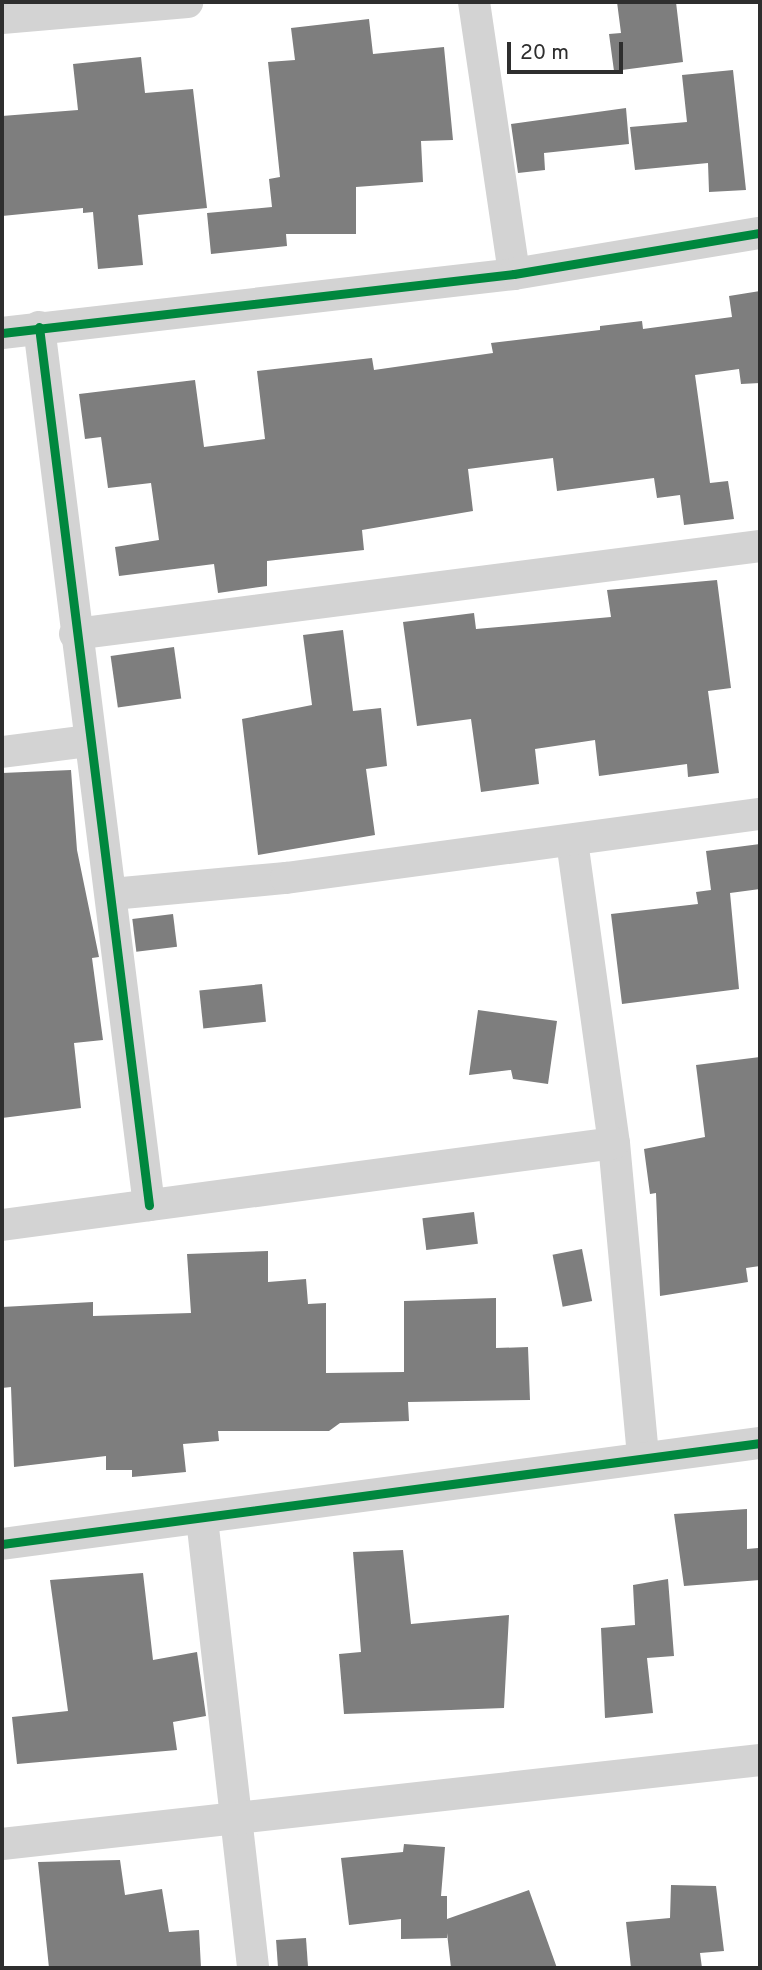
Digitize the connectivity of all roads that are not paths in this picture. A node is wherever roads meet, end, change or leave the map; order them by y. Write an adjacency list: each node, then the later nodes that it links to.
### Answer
1 (187, 2): 3 (street)
2 (474, 2): 5 (street)
3 (9, 12)
4 (760, 233): 5 (street)
5 (514, 274): 6 (street)
6 (39, 327): 7 (street); 9 (street)
7 (2, 333)
8 (760, 546): 9 (street)
9 (75, 634): 10 (street)
10 (89, 741): 11 (street); 14 (street)
11 (2, 752)
12 (760, 814): 13 (street)
13 (572, 841): 14 (street); 15 (street)
14 (112, 894): 16 (street)
15 (614, 1143): 16 (street); 19 (street)
16 (149, 1205): 17 (street)
17 (2, 1224)
18 (760, 1443): 19 (street)
19 (643, 1458): 20 (street)
20 (202, 1519): 21 (street); 23 (street)
21 (2, 1544)
22 (760, 1759): 23 (street)
23 (238, 1815): 24 (street); 25 (street)
24 (2, 1844)
25 (253, 1968)

